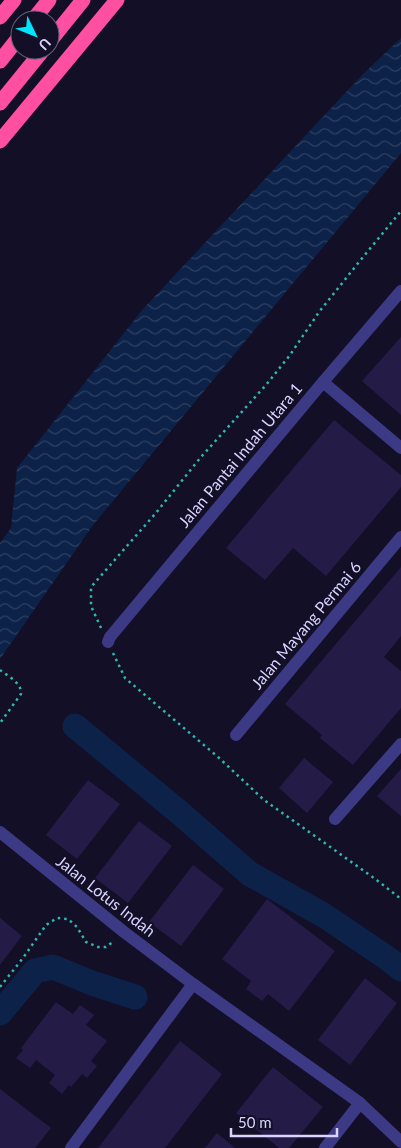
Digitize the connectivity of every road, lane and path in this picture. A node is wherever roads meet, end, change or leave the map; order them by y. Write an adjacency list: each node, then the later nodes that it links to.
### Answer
1 (14, 0): 6 (highway)
2 (49, 0): 5 (highway)
3 (83, 0): 7 (highway)
4 (117, 0): 12 (highway)
5 (41, 10)
6 (0, 17)
7 (60, 29)
8 (10, 48): 10 (highway)
9 (35, 60): 11 (highway)
10 (0, 61)
11 (0, 103)
12 (0, 141)
13 (401, 212): 18 (path)
14 (401, 290): 15 (street, Jalan Pantai Indah Utara 1)
15 (323, 382): 16 (street); 18 (street, Jalan Pantai Indah Utara 1)
16 (401, 448)
17 (399, 542): 21 (street, Jalan Mayang Permai 6)
18 (108, 642): 25 (path)
19 (1, 671): 20 (path)
20 (0, 723)
21 (236, 734)
22 (401, 744): 23 (street)
23 (335, 819)
24 (0, 832): 26 (street, Jalan Lotus Indah)
25 (401, 898)
26 (124, 932): 27 (street, Jalan Lotus Indah); 28 (path)
27 (193, 984): 29 (street, Jalan Lotus Indah); 31 (street)
28 (0, 986)
29 (360, 1103): 30 (street, Jalan Lotus Indah); 32 (street)
30 (401, 1142)
31 (70, 1148)
32 (325, 1148)

